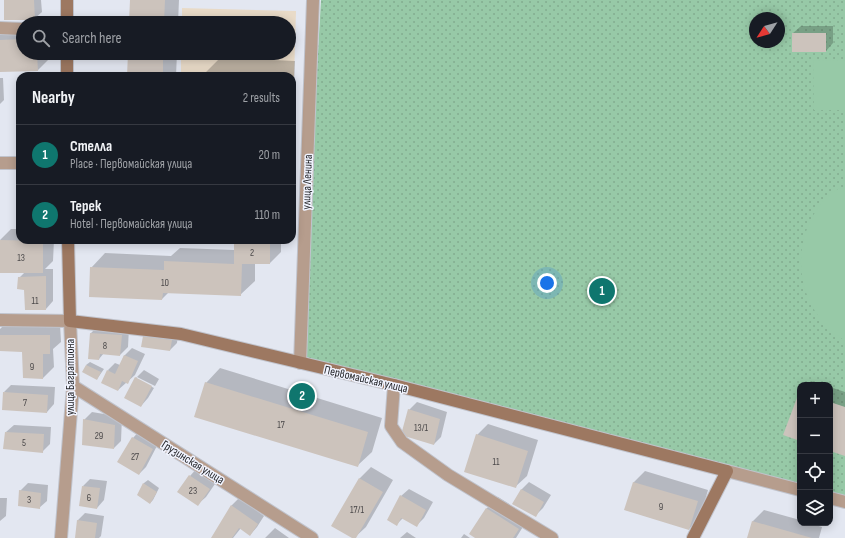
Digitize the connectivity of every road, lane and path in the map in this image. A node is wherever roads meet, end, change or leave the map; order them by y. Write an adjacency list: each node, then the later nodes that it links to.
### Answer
1 (67, 0): 3 (main road)
2 (313, 0): 13 (street, улица Ленина)
3 (67, 16)
4 (0, 28): 5 (street)
5 (16, 29)
6 (68, 60): 7 (main road)
7 (67, 72)
8 (0, 163): 9 (street)
9 (16, 163)
10 (68, 244): 12 (main road, улица Багратиона)
11 (0, 320): 12 (street, Первомайская улица)
12 (70, 321): 13 (main road, Первомайская улица); 15 (street, улица Багратиона)
13 (300, 363): 14 (main road, Первомайская улица)
14 (394, 385): 16 (main road, Первомайская улица); 22 (street)
15 (73, 386): 20 (street, улица Багратиона); 21 (street, Грузинская улица)
16 (727, 471): 17 (street); 23 (main road)
17 (797, 489)
18 (833, 499): 19 (street)
19 (845, 502)
20 (61, 538)
21 (312, 538)
22 (552, 538)
23 (692, 538)

